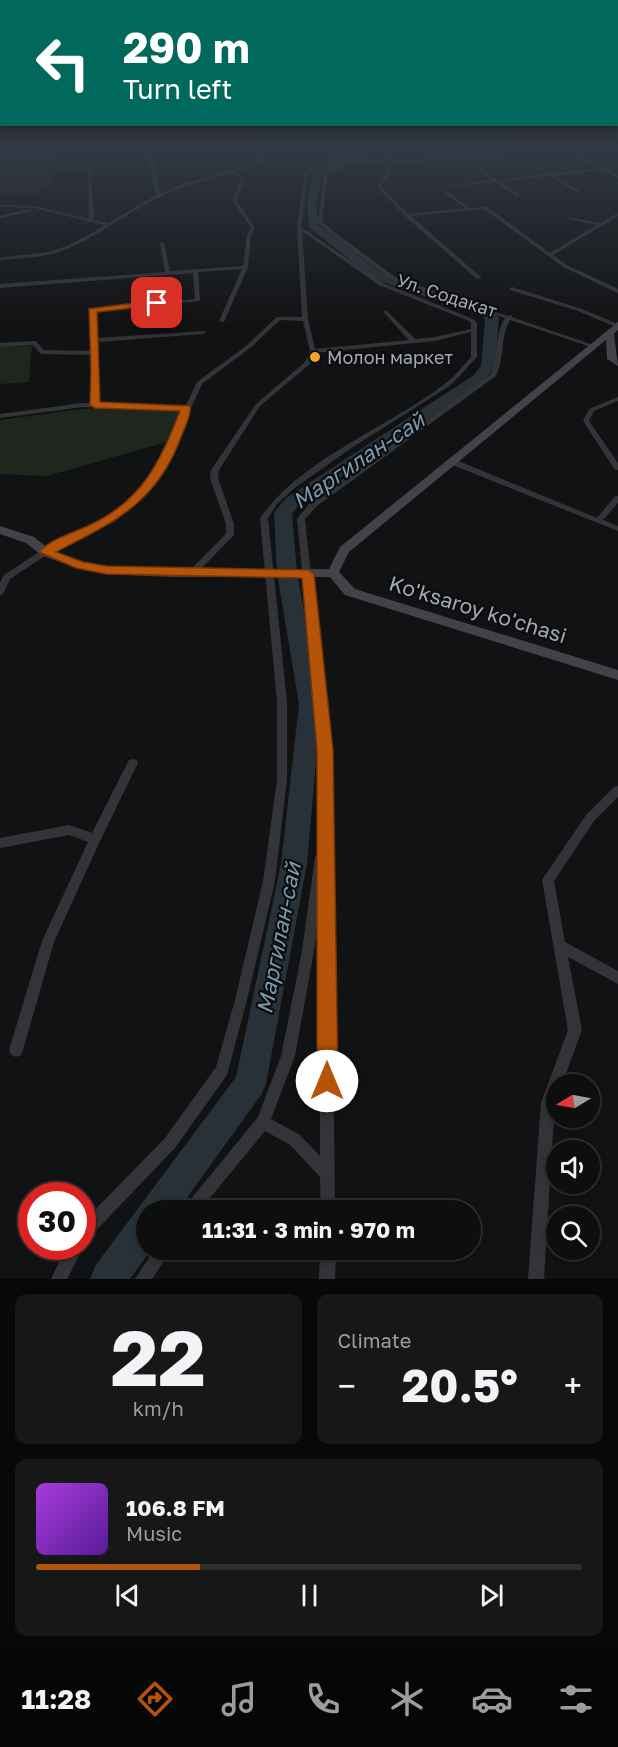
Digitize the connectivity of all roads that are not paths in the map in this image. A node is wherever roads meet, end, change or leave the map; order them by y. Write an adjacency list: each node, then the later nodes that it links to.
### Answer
1 (0, 206): 9 (street)
2 (91, 206): 17 (street)
3 (142, 206): 19 (street)
4 (237, 206): 24 (street)
5 (302, 206): 20 (street)
6 (322, 206): 32 (street, Ул. Содакат)
7 (398, 206): 12 (street)
8 (464, 206): 10 (street)
9 (38, 208): 13 (street); 17 (street)
10 (467, 208): 12 (street); 22 (street)
11 (618, 214): 15 (street)
12 (407, 215): 27 (street)
13 (0, 218)
14 (570, 218): 18 (street)
15 (611, 218): 16 (street); 18 (street)
16 (618, 219)
17 (89, 222): 19 (street)
18 (601, 224): 22 (street)
19 (109, 225): 23 (street)
20 (299, 227): 33 (street); 36 (street)
21 (162, 243): 26 (street)
22 (549, 255): 30 (street)
23 (0, 259)
24 (245, 267): 25 (street); 34 (street)
25 (195, 270): 26 (street); 38 (street)
26 (168, 272): 28 (street)
27 (479, 278)
28 (0, 286)
29 (512, 289): 35 (street)
30 (618, 291)
31 (386, 312): 39 (street)
32 (510, 316): 41 (street, Ул. Содакат); 59 (street)
33 (305, 319): 42 (street); 47 (street)
34 (222, 321)
35 (615, 328): 41 (street); 44 (street)
36 (474, 330): 39 (street); 57 (street)
37 (203, 332): 38 (street)
38 (94, 340): 43 (street)
39 (413, 341): 42 (street)
40 (0, 345): 43 (street)
41 (593, 346): 44 (street); 49 (street)
42 (313, 351): 56 (street)
43 (95, 353): 46 (street)
44 (615, 361)
45 (618, 399): 50 (street)
46 (95, 405): 47 (street); 48 (street)
47 (186, 409): 55 (street)
48 (0, 416)
49 (453, 462): 52 (street); 58 (street)
50 (618, 468)
51 (618, 498): 52 (street)
52 (598, 521): 53 (street)
53 (618, 529)
54 (0, 530): 55 (street)
55 (45, 552): 56 (street); 60 (street)
56 (193, 572): 57 (street)
57 (269, 573): 59 (street); 74 (street)
58 (333, 573): 59 (street); 61 (street, Ko'ksaroy ko'chasi)
59 (308, 574): 64 (street)
60 (0, 592)
61 (618, 675)
62 (133, 763): 65 (street)
63 (618, 790): 67 (street)
64 (325, 825): 70 (street); 71 (street)
65 (95, 839): 66 (street); 69 (street)
66 (0, 843)
67 (560, 946): 68 (street); 81 (street)
68 (618, 978)
69 (16, 1050)
70 (263, 1122): 71 (street); 72 (street)
71 (328, 1174): 73 (street)
72 (199, 1200)
73 (328, 1200)
74 (96, 1218)
75 (69, 1260): 78 (street)
76 (156, 1260): 79 (street)
77 (328, 1260): 80 (street)
78 (59, 1279)
79 (144, 1279)
80 (327, 1279)
81 (536, 1279)

